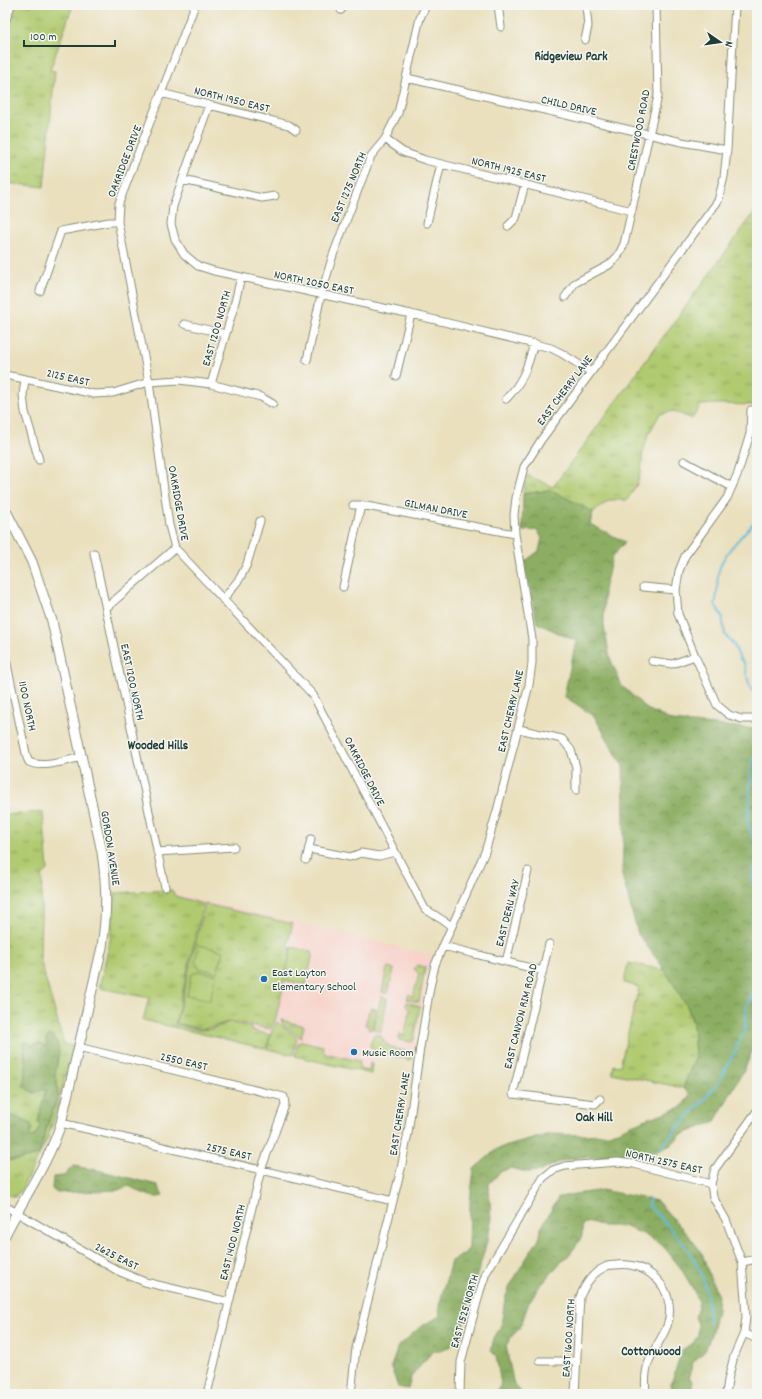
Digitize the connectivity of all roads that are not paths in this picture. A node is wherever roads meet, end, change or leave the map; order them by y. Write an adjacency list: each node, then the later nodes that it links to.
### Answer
1 (10, 5): 8 (main road)
2 (195, 5): 12 (street, OAKRIDGE DRIVE)
3 (426, 5): 11 (street, EAST 1275 NORTH)
4 (498, 5): 9 (street)
5 (586, 5): 10 (street)
6 (656, 5): 15 (street, CRESTWOOD ROAD)
7 (735, 5): 17 (street, EAST CHERRY LANE)
8 (5, 19)
9 (501, 27)
10 (584, 40)
11 (407, 78): 15 (street, CHILD DRIVE); 16 (street, EAST 1275 NORTH)
12 (162, 93): 13 (street, NORTH 1950 EAST); 23 (street, OAKRIDGE DRIVE)
13 (210, 105): 14 (street, NORTH 1950 EAST); 19 (street, NORTH 2050 EAST)
14 (296, 130)
15 (650, 135): 17 (street, CHILD DRIVE); 22 (street, CRESTWOOD ROAD)
16 (386, 139): 18 (street, NORTH 1925 EAST); 28 (street, EAST 1275 NORTH)
17 (727, 150): 35 (street, EAST CHERRY LANE)
18 (441, 164): 20 (street, NORTH 1925 EAST); 24 (street)
19 (183, 180): 21 (street); 26 (street, NORTH 2050 EAST)
20 (525, 184): 22 (street, NORTH 1925 EAST); 25 (street)
21 (275, 196)
22 (632, 211): 29 (street, CRESTWOOD ROAD)
23 (118, 222): 27 (street); 39 (street, OAKRIDGE DRIVE)
24 (427, 223)
25 (508, 226)
26 (241, 277): 28 (street, NORTH 2050 EAST); 32 (street, EAST 1200 NORTH)
27 (40, 291)
28 (321, 295): 30 (street, NORTH 2050 EAST); 34 (street, EAST 1275 NORTH)
29 (565, 297)
30 (411, 314): 33 (street, NORTH 2050 EAST); 37 (street)
31 (184, 324): 32 (street)
32 (225, 334): 40 (street, EAST 1200 NORTH)
33 (534, 343): 35 (street, NORTH 2050 EAST); 41 (street)
34 (307, 360)
35 (591, 372): 51 (street, EAST CHERRY LANE)
36 (5, 375): 38 (street, 2125 EAST)
37 (396, 376)
38 (25, 378): 39 (street, 2125 EAST); 44 (street)
39 (149, 382): 40 (street, 2125 EAST); 52 (street, OAKRIDGE DRIVE)
40 (211, 384): 42 (street, 2125 EAST)
41 (506, 399)
42 (273, 404)
43 (750, 410): 46 (street)
44 (39, 460)
45 (684, 461): 46 (street)
46 (732, 487): 56 (street)
47 (353, 505): 48 (street, GILMAN DRIVE)
48 (361, 505): 51 (street, GILMAN DRIVE); 54 (street)
49 (5, 509): 64 (main road, GORDON AVENUE)
50 (260, 521): 57 (street)
51 (515, 534): 63 (street, EAST CHERRY LANE)
52 (175, 548): 57 (street, OAKRIDGE DRIVE); 58 (street)
53 (94, 553): 58 (street, EAST 1200 NORTH)
54 (343, 587)
55 (643, 587): 56 (street)
56 (676, 590): 60 (street)
57 (223, 600): 70 (street, OAKRIDGE DRIVE)
58 (106, 608): 69 (street, EAST 1200 NORTH)
59 (5, 655): 64 (street, 1100 NORTH)
60 (695, 656): 61 (street); 62 (street)
61 (652, 661)
62 (757, 719)
63 (519, 729): 65 (street); 74 (street, EAST CHERRY LANE)
64 (82, 756): 79 (main road, GORDON AVENUE)
65 (576, 790)
66 (311, 839): 68 (street)
67 (234, 847): 69 (street)
68 (309, 849): 70 (street); 71 (street)
69 (157, 852): 73 (street, EAST 1200 NORTH)
70 (395, 852): 74 (street, OAKRIDGE DRIVE)
71 (306, 860)
72 (528, 871): 77 (street, EAST DERU WAY)
73 (165, 887)
74 (452, 926): 76 (street, EAST CHERRY LANE)
75 (549, 944): 78 (street, EAST CANYON RIM ROAD)
76 (443, 946): 77 (street); 87 (street, EAST CHERRY LANE)
77 (506, 962): 78 (street)
78 (543, 971): 81 (street, EAST CANYON RIM ROAD)
79 (78, 1047): 80 (street, 2550 EAST); 83 (main road, GORDON AVENUE)
80 (284, 1097): 84 (street, EAST 1400 NORTH)
81 (600, 1099)
82 (757, 1111): 86 (street)
83 (61, 1123): 84 (street, 2575 EAST); 89 (main road, GORDON AVENUE)
84 (261, 1170): 87 (street, 2575 EAST); 93 (street, EAST 1400 NORTH)
85 (543, 1178): 86 (street, NORTH 2575 EAST); 100 (street, EAST 1525 NORTH)
86 (711, 1184): 92 (street)
87 (393, 1201): 99 (street, EAST CHERRY LANE)
88 (5, 1206): 89 (street, 2625 EAST)
89 (16, 1212): 90 (main road, GORDON AVENUE); 93 (street, 2625 EAST)
90 (5, 1235)
91 (757, 1259): 92 (street)
92 (742, 1262): 94 (street)
93 (229, 1302): 98 (street, EAST 1400 NORTH)
94 (744, 1333): 95 (street); 103 (street)
95 (757, 1339)
96 (540, 1361): 97 (street)
97 (577, 1361): 101 (street, EAST 1600 NORTH); 102 (street, EAST 1600 NORTH)
98 (207, 1394)
99 (351, 1394)
100 (460, 1394)
101 (575, 1394)
102 (646, 1394)
103 (726, 1394)

